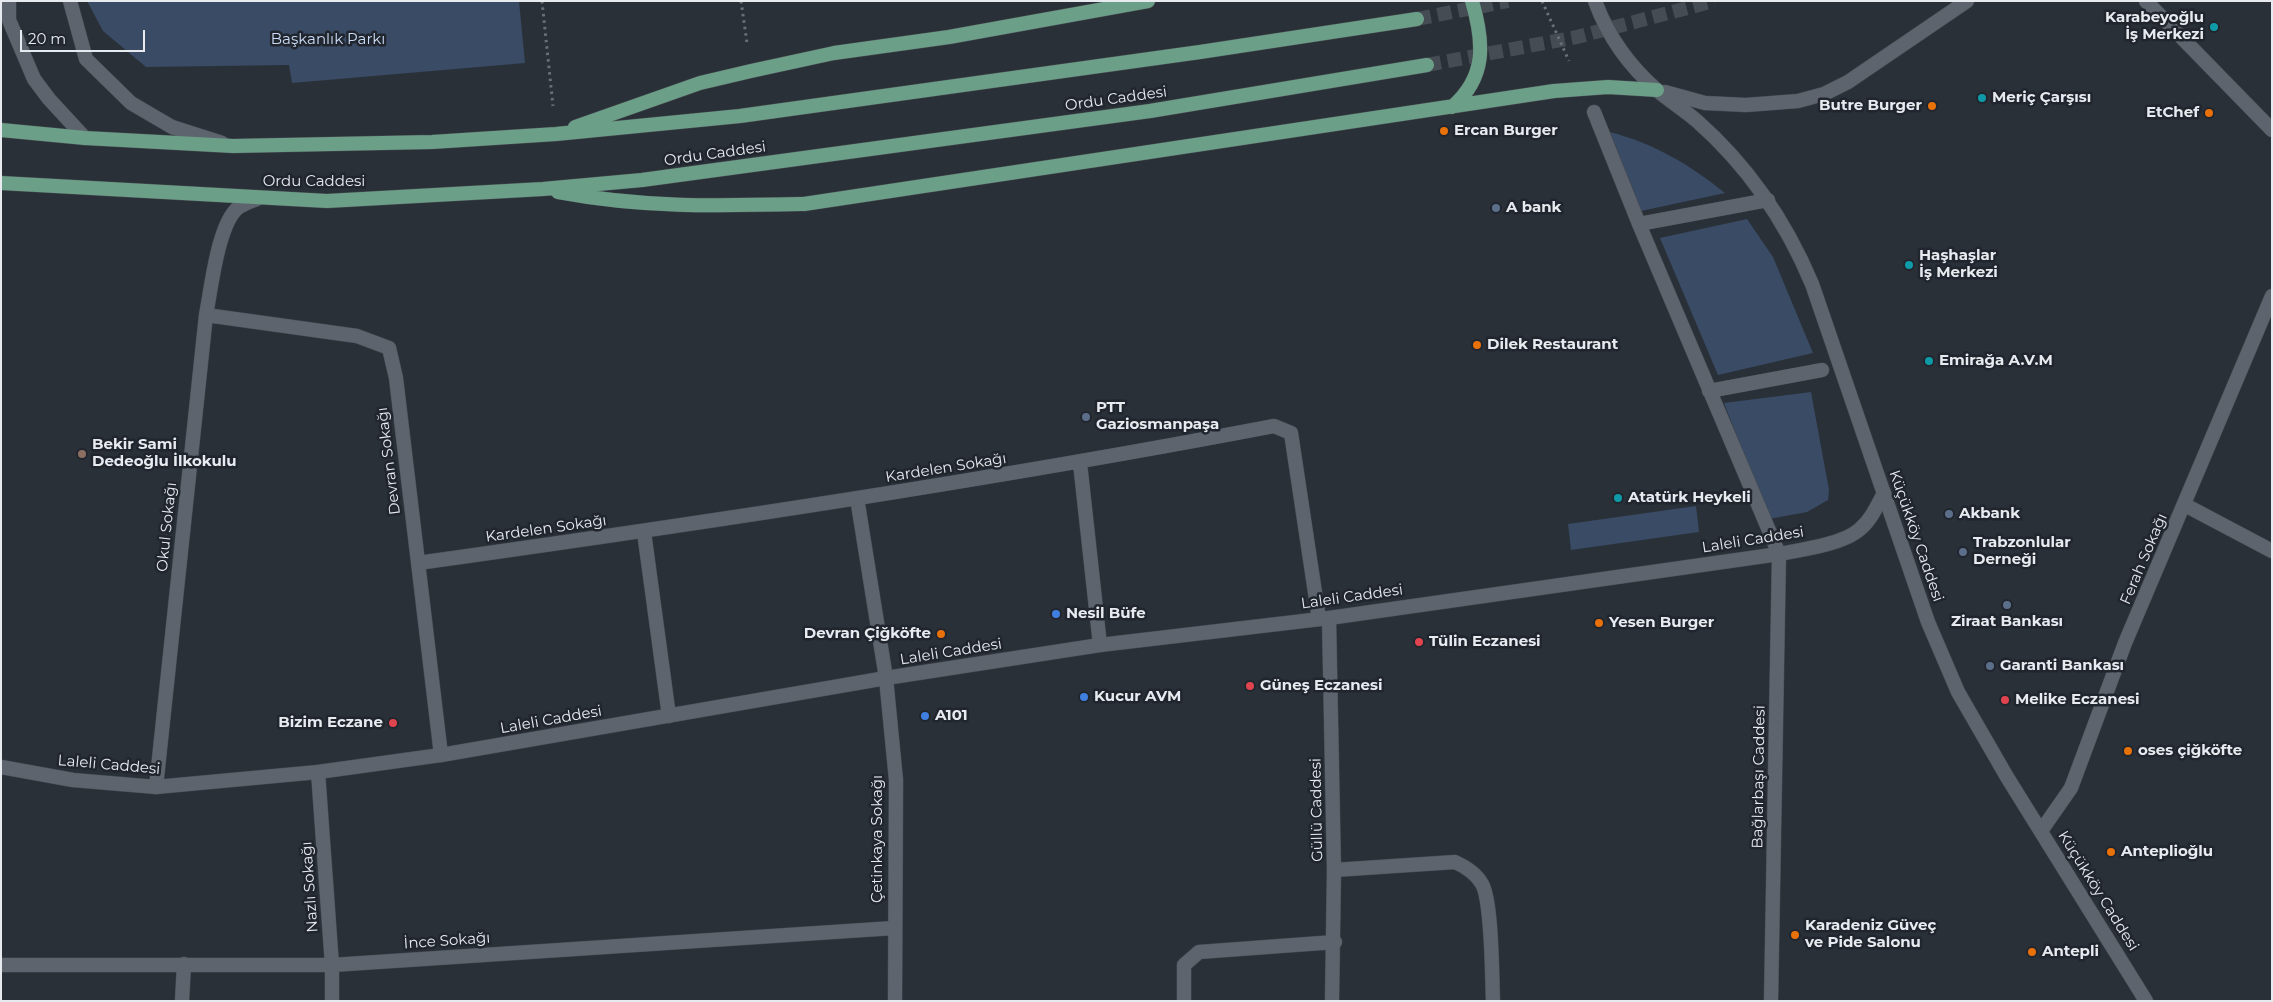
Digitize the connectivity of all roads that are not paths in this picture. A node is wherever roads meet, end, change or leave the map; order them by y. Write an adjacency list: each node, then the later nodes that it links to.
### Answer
1 (9, 1): 16 (street)
2 (70, 1): 17 (street)
3 (1148, 1): 15 (main road)
4 (1472, 1): 11 (main road)
5 (1595, 1): 10 (street, Küçükköy Caddesi)
6 (1967, 1): 10 (street)
7 (2146, 1): 14 (street)
8 (1417, 19): 15 (main road)
9 (1427, 65): 19 (main road, Ordu Caddesi)
10 (1657, 90): 11 (main road); 21 (street, Küçükköy Caddesi)
11 (1452, 107): 19 (main road)
12 (1594, 112): 22 (street)
13 (1, 130): 16 (main road)
14 (2272, 130)
15 (556, 134): 17 (main road)
16 (85, 138): 17 (main road)
17 (233, 146)
18 (1, 183): 20 (main road, Ordu Caddesi)
19 (543, 189): 20 (main road, Ordu Caddesi)
20 (257, 199): 24 (street, Okul Sokağı)
21 (1768, 200): 22 (street); 28 (street, Küçükköy Caddesi)
22 (1639, 224): 26 (street)
23 (2272, 296): 30 (street, Ferah Sokağı)
24 (206, 315): 34 (street, Devran Sokağı); 42 (street, Okul Sokağı)
25 (1822, 370): 26 (street)
26 (1709, 391): 33 (street)
27 (1080, 463): 29 (street, Kardelen Sokağı); 35 (street, Kardelen Sokağı); 36 (street)
28 (1884, 493): 33 (street, Laleli Caddesi); 43 (street, Küçükköy Caddesi)
29 (857, 498): 31 (street, Kardelen Sokağı); 37 (street, Çetinkaya Sokağı)
30 (2184, 505): 32 (street); 43 (street, Ferah Sokağı)
31 (644, 532): 34 (street, Kardelen Sokağı); 38 (street)
32 (2272, 551)
33 (1779, 554): 35 (street, Laleli Caddesi); 56 (street, Bağlarbaşı Caddesi)
34 (418, 562): 39 (street, Devran Sokağı)
35 (1324, 618): 36 (street, Laleli Caddesi); 44 (street, Güllü Caddesi)
36 (1100, 645): 37 (street, Laleli Caddesi)
37 (886, 678): 38 (street, Laleli Caddesi); 45 (street, Çetinkaya Sokağı)
38 (668, 716): 39 (street, Laleli Caddesi)
39 (441, 755): 41 (street, Laleli Caddesi)
40 (1, 767): 42 (street, Laleli Caddesi)
41 (318, 772): 42 (street, Laleli Caddesi); 49 (street, Nazlı Sokağı)
42 (156, 787)
43 (2041, 831): 57 (street, Küçükköy Caddesi)
44 (1334, 870): 46 (street, Güllü Caddesi); 55 (street)
45 (894, 928): 49 (street, İnce Sokağı); 52 (street, Çetinkaya Sokağı)
46 (1334, 942): 53 (street); 54 (street, Güllü Caddesi)
47 (184, 964): 48 (street, İnce Sokağı); 49 (street, İnce Sokağı); 50 (street)
48 (1, 965)
49 (332, 965): 51 (street, Nazlı Sokağı)
50 (182, 1001)
51 (332, 1001)
52 (895, 1001)
53 (1184, 1001)
54 (1332, 1001)
55 (1493, 1001)
56 (1771, 1001)
57 (2146, 1001)

